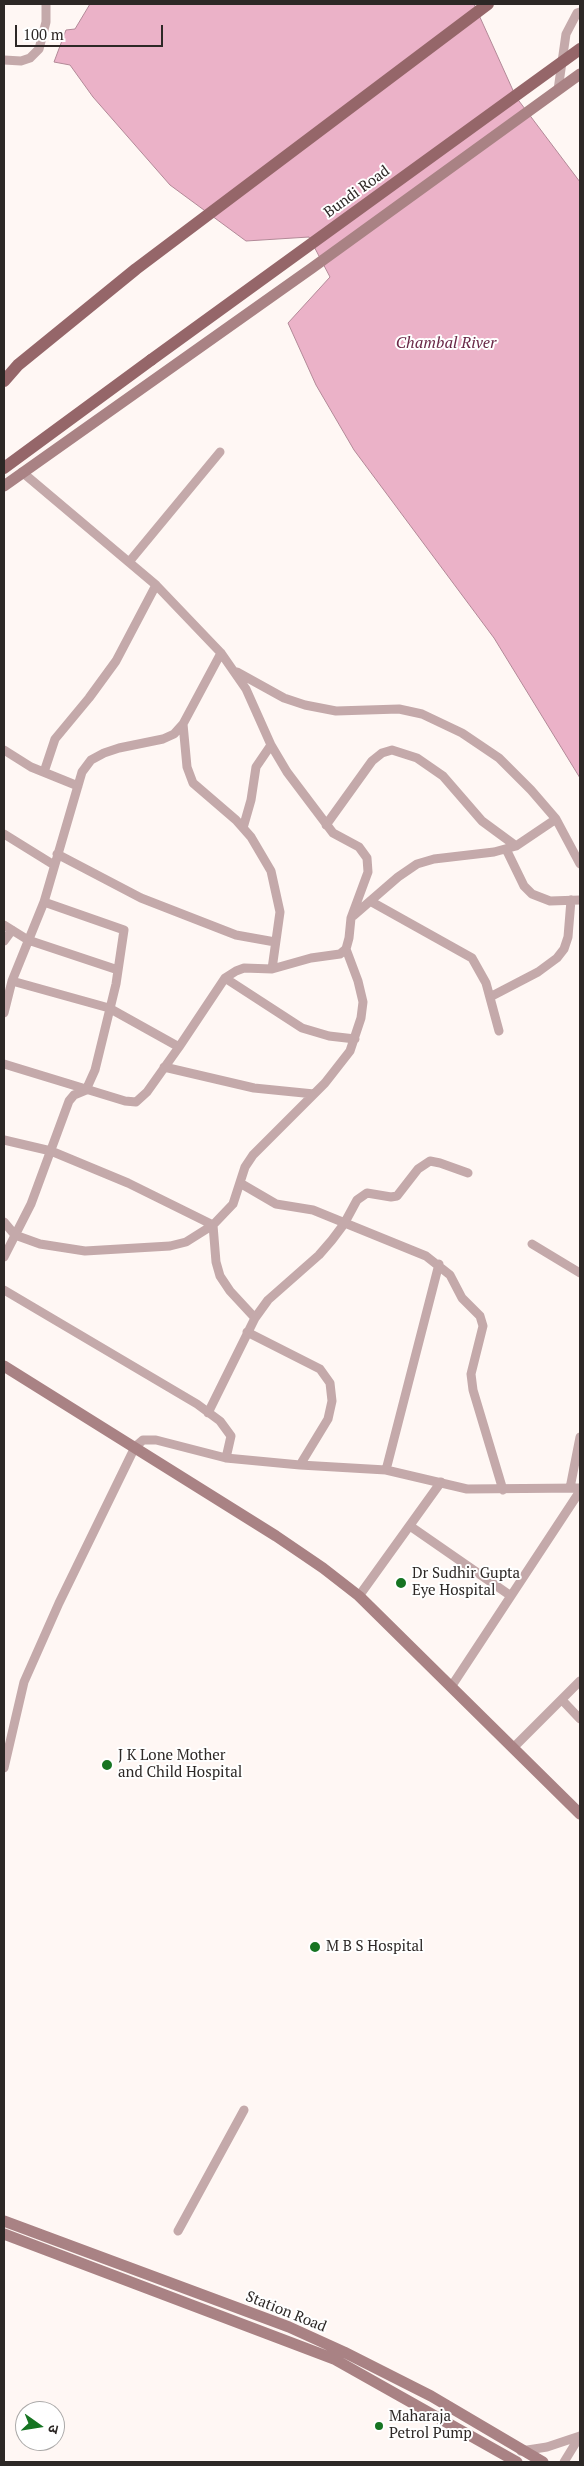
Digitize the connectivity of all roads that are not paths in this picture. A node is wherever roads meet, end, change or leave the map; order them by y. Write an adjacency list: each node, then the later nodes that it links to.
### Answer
1 (46, 4): 5 (street)
2 (488, 4): 8 (main road)
3 (580, 12): 7 (street)
4 (580, 49): 10 (main road, Bundi Road, bridge)
5 (4, 60)
6 (580, 74): 7 (street)
7 (558, 90): 11 (street)
8 (4, 380)
9 (220, 452): 13 (street)
10 (4, 468)
11 (22, 472): 12 (street); 13 (street)
12 (4, 486)
13 (129, 562): 14 (street)
14 (156, 585): 15 (street); 20 (street)
15 (221, 653): 16 (street); 17 (street)
16 (235, 671): 18 (street); 22 (street)
17 (183, 724): 21 (street); 24 (street)
18 (272, 745): 23 (street); 24 (street)
19 (4, 750): 20 (street)
20 (44, 772): 21 (street)
21 (78, 786): 28 (street)
22 (556, 819): 26 (street); 29 (street)
23 (326, 825): 26 (street); 34 (street)
24 (243, 828): 38 (street)
25 (4, 834): 30 (street)
26 (516, 846): 27 (street)
27 (506, 849): 31 (street); 32 (street)
28 (57, 854): 30 (street); 38 (street)
29 (580, 864)
30 (54, 865): 33 (street)
31 (576, 900): 44 (street)
32 (370, 901): 34 (street); 44 (street)
33 (44, 902): 36 (street); 41 (street)
34 (351, 918): 39 (street)
35 (8, 927): 36 (street); 37 (street)
36 (28, 940): 41 (street); 43 (street)
37 (4, 941)
38 (275, 942): 40 (street)
39 (346, 949): 40 (street); 48 (street)
40 (272, 969): 42 (street)
41 (118, 970): 45 (street)
42 (225, 978): 48 (street); 49 (street)
43 (12, 981): 45 (street); 46 (street)
44 (490, 997): 47 (street)
45 (109, 1008): 49 (street); 52 (street)
46 (4, 1013)
47 (499, 1031)
48 (355, 1039): 53 (street)
49 (179, 1047): 51 (street)
50 (4, 1064): 52 (street)
51 (164, 1067): 52 (street); 53 (street)
52 (86, 1090): 55 (street)
53 (314, 1094): 57 (street)
54 (4, 1140): 55 (street)
55 (51, 1151): 60 (street); 61 (street)
56 (468, 1174): 59 (street)
57 (240, 1183): 59 (street); 60 (street)
58 (4, 1222): 61 (street)
59 (344, 1224): 64 (street); 67 (street)
60 (213, 1226): 61 (street); 67 (street)
61 (15, 1236): 63 (street)
62 (532, 1244): 65 (street)
63 (4, 1257)
64 (439, 1264): 75 (street); 79 (street)
65 (580, 1273)
66 (4, 1290): 70 (street)
67 (255, 1318): 68 (street)
68 (247, 1332): 70 (street); 74 (street)
69 (4, 1366): 72 (street)
70 (208, 1413): 73 (street)
71 (580, 1437): 77 (street)
72 (135, 1447): 73 (street); 81 (street); 88 (street)
73 (226, 1458): 74 (street)
74 (300, 1466): 75 (street)
75 (386, 1470): 76 (street)
76 (441, 1482): 79 (street); 80 (street)
77 (570, 1488): 78 (street); 79 (street)
78 (580, 1489): 82 (street)
79 (503, 1490)
80 (410, 1526): 81 (street); 82 (street)
81 (359, 1596): 84 (street)
82 (511, 1596): 84 (street)
83 (580, 1681): 85 (street)
84 (451, 1687): 87 (street)
85 (563, 1701): 86 (street); 87 (street)
86 (580, 1719)
87 (513, 1748): 89 (street)
88 (4, 1768)
89 (580, 1814)
90 (244, 2110): 92 (street)
91 (4, 2221): 95 (street, Station Road)
92 (178, 2231)
93 (4, 2234): 96 (street, Station Road)
94 (580, 2436): 95 (street); 98 (street)
95 (521, 2451): 97 (street, Station Road)
96 (517, 2462)
97 (543, 2462)
98 (564, 2462)

